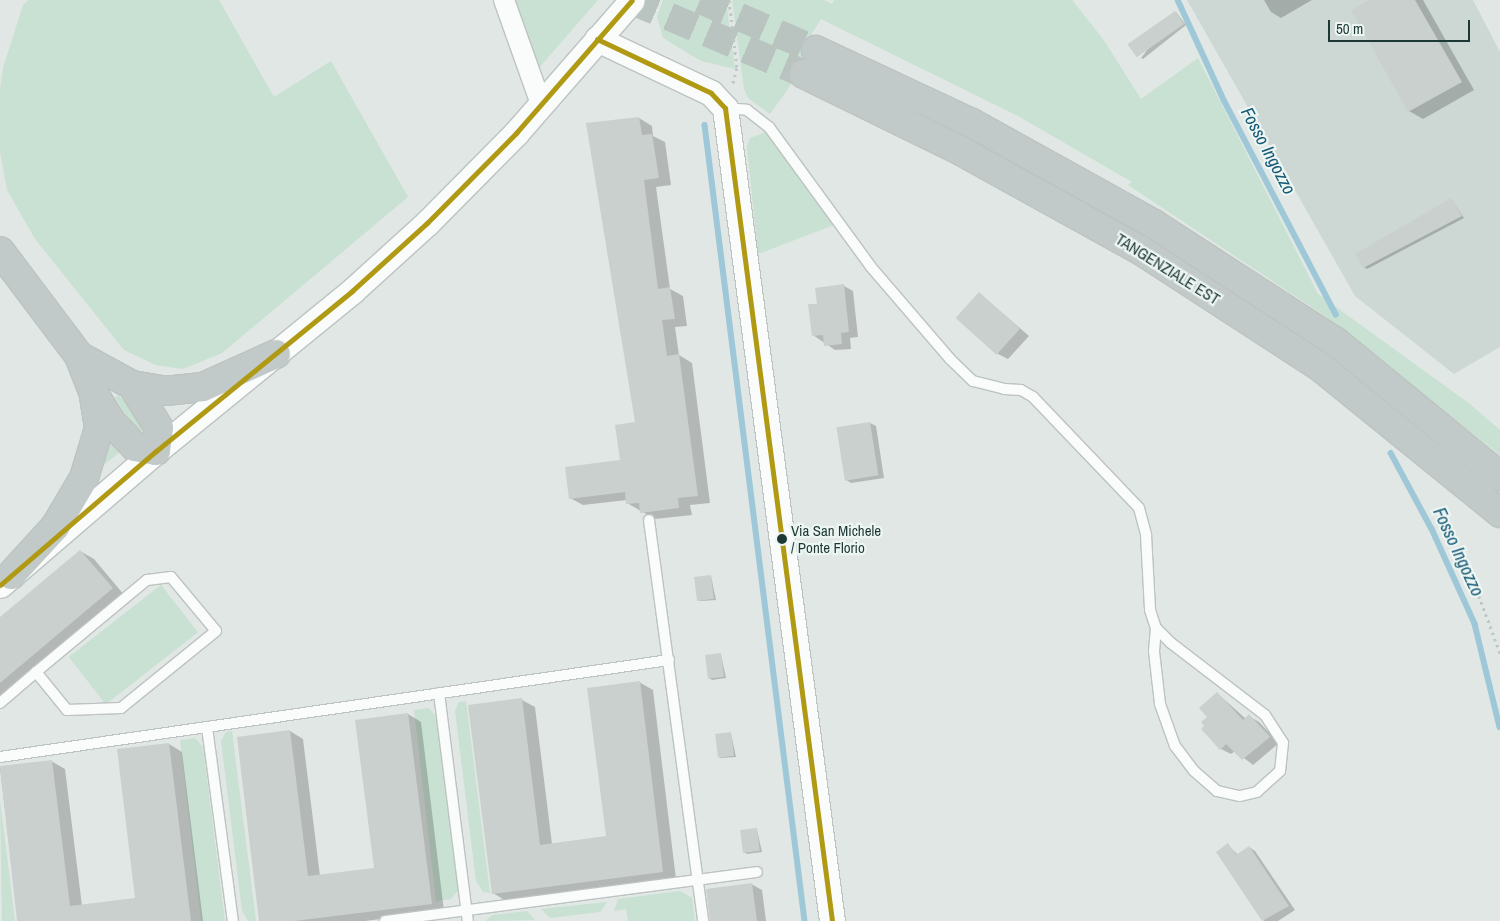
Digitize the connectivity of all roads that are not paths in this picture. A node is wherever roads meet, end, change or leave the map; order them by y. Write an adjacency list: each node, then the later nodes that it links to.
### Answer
1 (504, 0): 6 (street)
2 (632, 0): 3 (street)
3 (597, 39): 6 (street); 7 (street)
4 (816, 50): 14 (highway, TANGENZIALE EST)
5 (804, 74): 15 (highway, TANGENZIALE EST)
6 (541, 104): 9 (street)
7 (725, 108): 18 (lane); 32 (street)
8 (2, 252): 10 (highway)
9 (276, 354): 11 (highway); 13 (street)
10 (79, 356): 11 (highway); 12 (highway)
11 (132, 386): 13 (highway)
12 (94, 394): 13 (highway); 17 (highway)
13 (156, 451): 17 (street)
14 (1500, 476)
15 (1500, 513)
16 (649, 520): 19 (lane)
17 (6, 580)
18 (1156, 628): 18 (lane)
19 (669, 660): 21 (lane); 26 (lane)
20 (36, 672): 20 (lane); 22 (lane)
21 (439, 693): 23 (lane); 27 (lane)
22 (0, 703)
23 (206, 727): 24 (lane); 28 (lane)
24 (0, 757)
25 (757, 872): 26 (lane)
26 (698, 879): 27 (lane); 31 (lane)
27 (467, 910): 29 (lane); 30 (lane)
28 (233, 921)
29 (384, 921)
30 (468, 921)
31 (703, 921)
32 (832, 921)

